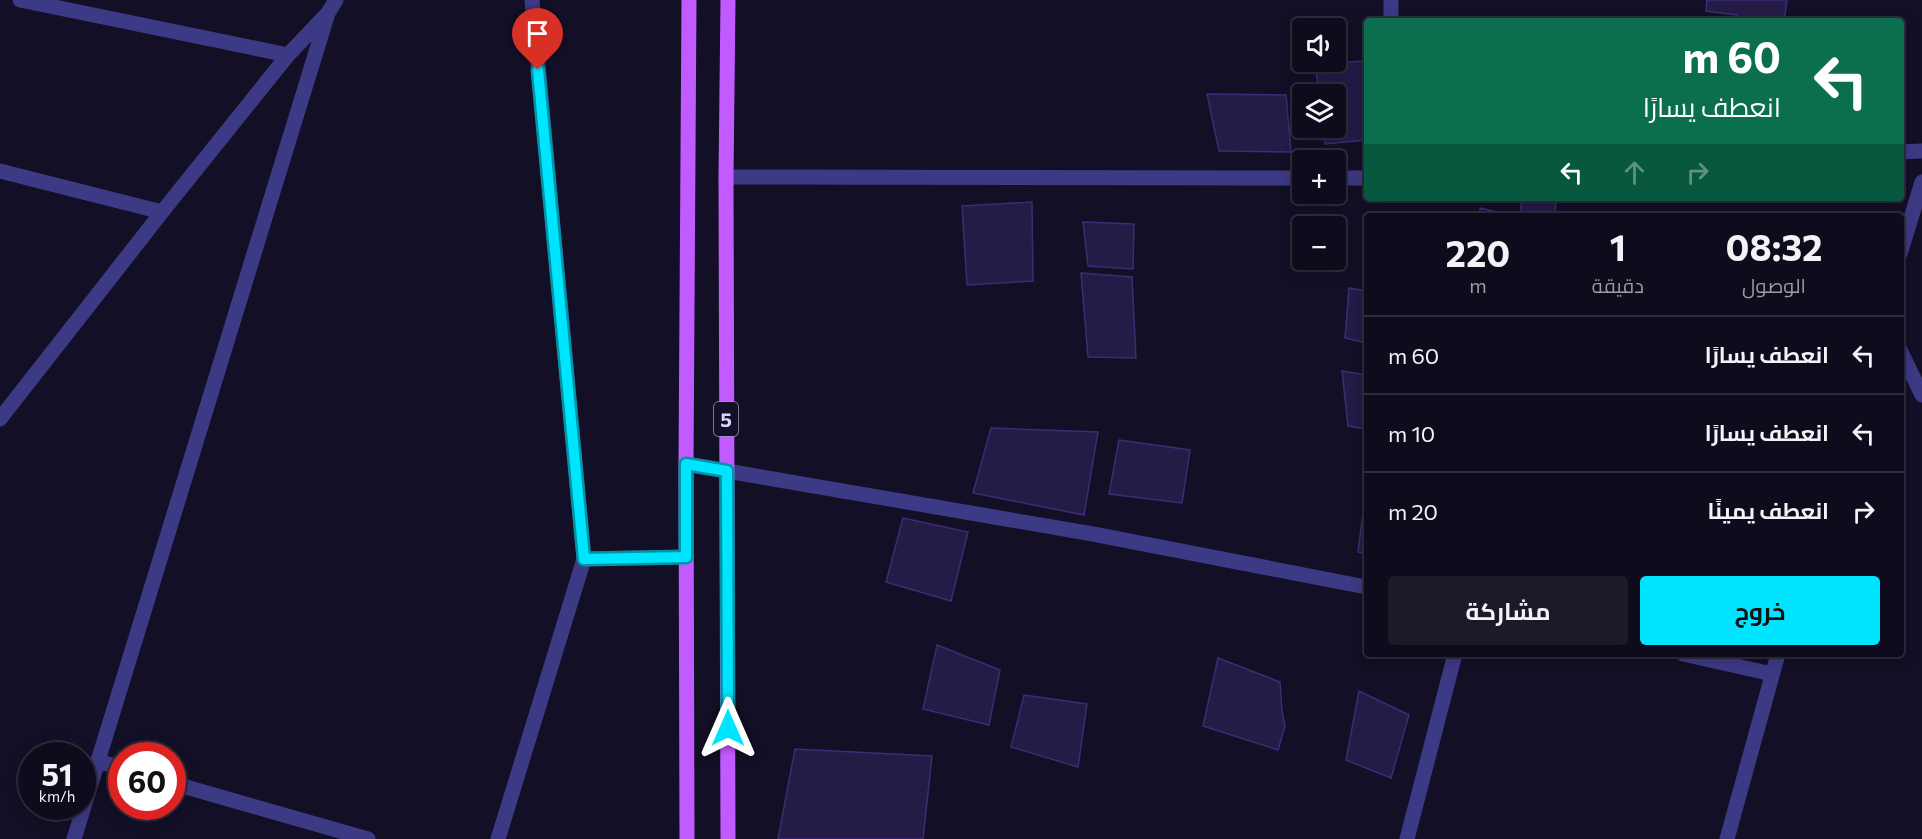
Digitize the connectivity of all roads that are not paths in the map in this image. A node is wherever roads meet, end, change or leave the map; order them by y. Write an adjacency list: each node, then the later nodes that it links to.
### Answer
1 (20, 0): 8 (street)
2 (532, 0): 25 (street)
3 (689, 0): 22 (main road, 5)
4 (728, 0): 12 (main road, 5)
5 (1391, 0): 7 (street)
6 (332, 6): 8 (street); 31 (street)
7 (1391, 18)
8 (288, 55): 17 (street)
9 (1922, 151): 10 (street)
10 (1904, 152)
11 (0, 171): 17 (street)
12 (726, 177): 13 (street); 23 (main road, 5)
13 (1292, 178)
14 (1346, 178): 15 (street)
15 (1364, 178)
16 (1922, 182): 18 (street)
17 (162, 212): 21 (street)
18 (1904, 241)
19 (1904, 358): 20 (street)
20 (1922, 395)
21 (0, 419)
22 (686, 464): 23 (street); 24 (main road, 5)
23 (727, 471): 26 (street); 38 (main road, 5)
24 (686, 557): 25 (street); 37 (main road, 5)
25 (584, 559): 36 (street)
26 (1364, 587)
27 (1454, 657): 39 (street)
28 (1696, 657): 30 (street)
29 (1777, 657): 30 (street)
30 (1772, 674): 40 (street)
31 (97, 761): 32 (street); 34 (street)
32 (108, 764)
33 (186, 787): 35 (street)
34 (74, 839)
35 (368, 839)
36 (498, 839)
37 (687, 839)
38 (728, 839)
39 (1407, 839)
40 (1727, 839)

